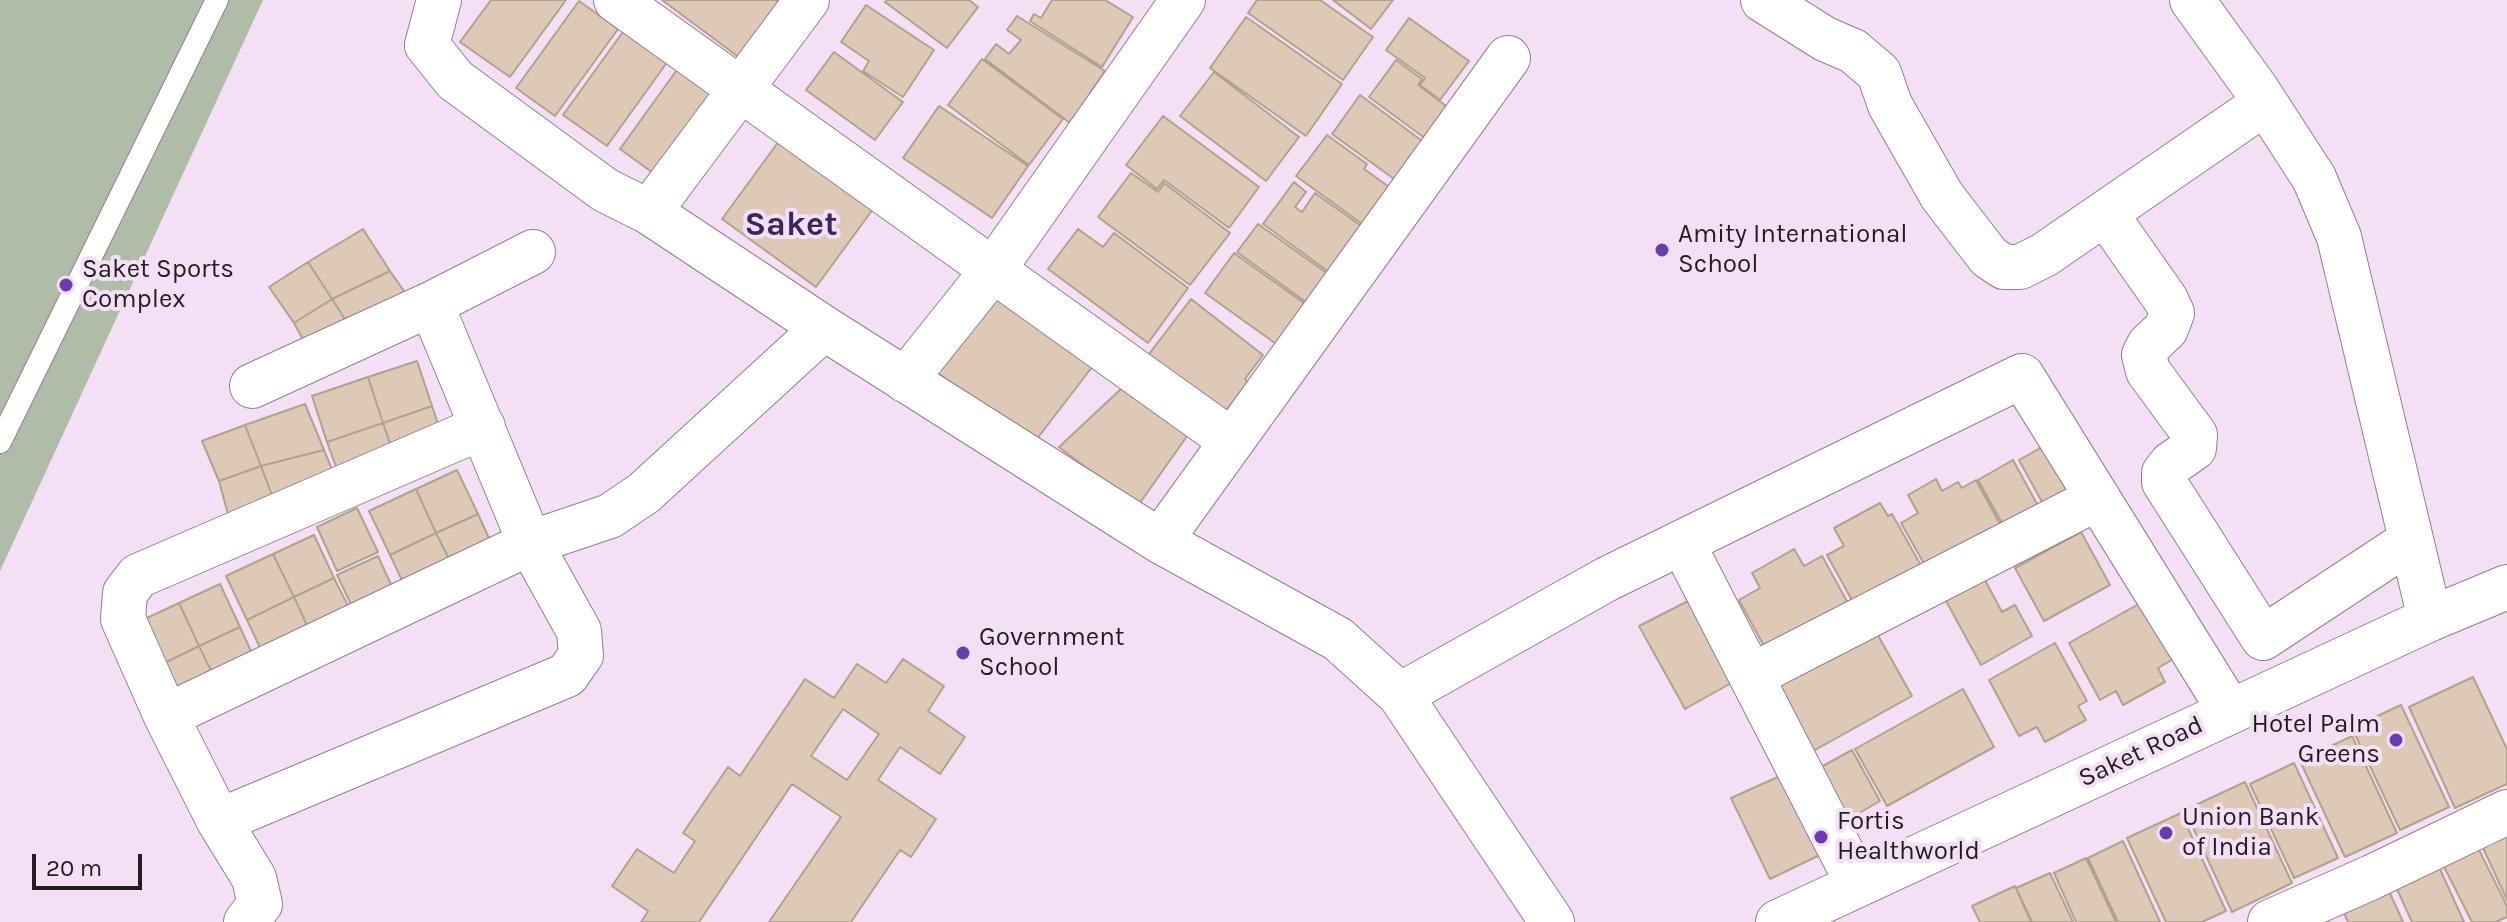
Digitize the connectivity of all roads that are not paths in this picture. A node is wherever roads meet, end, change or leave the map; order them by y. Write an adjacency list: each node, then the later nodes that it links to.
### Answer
1 (217, 0): 21 (lane)
2 (439, 0): 11 (street)
3 (616, 0): 9 (street)
4 (807, 0): 9 (street)
5 (1183, 0): 14 (street)
6 (1763, 0): 12 (street)
7 (2205, 4): 10 (street)
8 (1508, 58): 20 (street)
9 (740, 89): 11 (street); 14 (street)
10 (2265, 103): 12 (street); 24 (street)
11 (649, 212): 16 (street)
12 (2105, 213): 29 (street)
13 (533, 252): 15 (street)
14 (993, 270): 17 (street); 20 (street)
15 (431, 304): 18 (street); 19 (street)
16 (824, 328): 17 (street); 26 (street)
17 (905, 380): 23 (street)
18 (252, 386)
19 (483, 427): 26 (street); 34 (street)
20 (1232, 441): 23 (street)
21 (0, 442)
22 (2098, 498): 25 (street); 30 (street); 33 (street)
23 (1160, 541): 32 (street)
24 (2410, 541): 28 (street); 29 (street)
25 (1682, 542): 30 (street); 32 (street)
26 (530, 543): 34 (street); 36 (street)
27 (2507, 587): 28 (street, Saket Road)
28 (2430, 619): 31 (street, Saket Road)
29 (2272, 631): 31 (street)
30 (1751, 676): 37 (street)
31 (2302, 681): 33 (street, Saket Road)
32 (1400, 695): 40 (street)
33 (2230, 711): 37 (street, Saket Road)
34 (166, 716): 36 (street)
35 (2507, 812): 41 (street)
36 (219, 821): 39 (street)
37 (1858, 884): 38 (street, Saket Road)
38 (1804, 916)
39 (246, 922)
40 (1552, 922)
41 (2270, 922)

